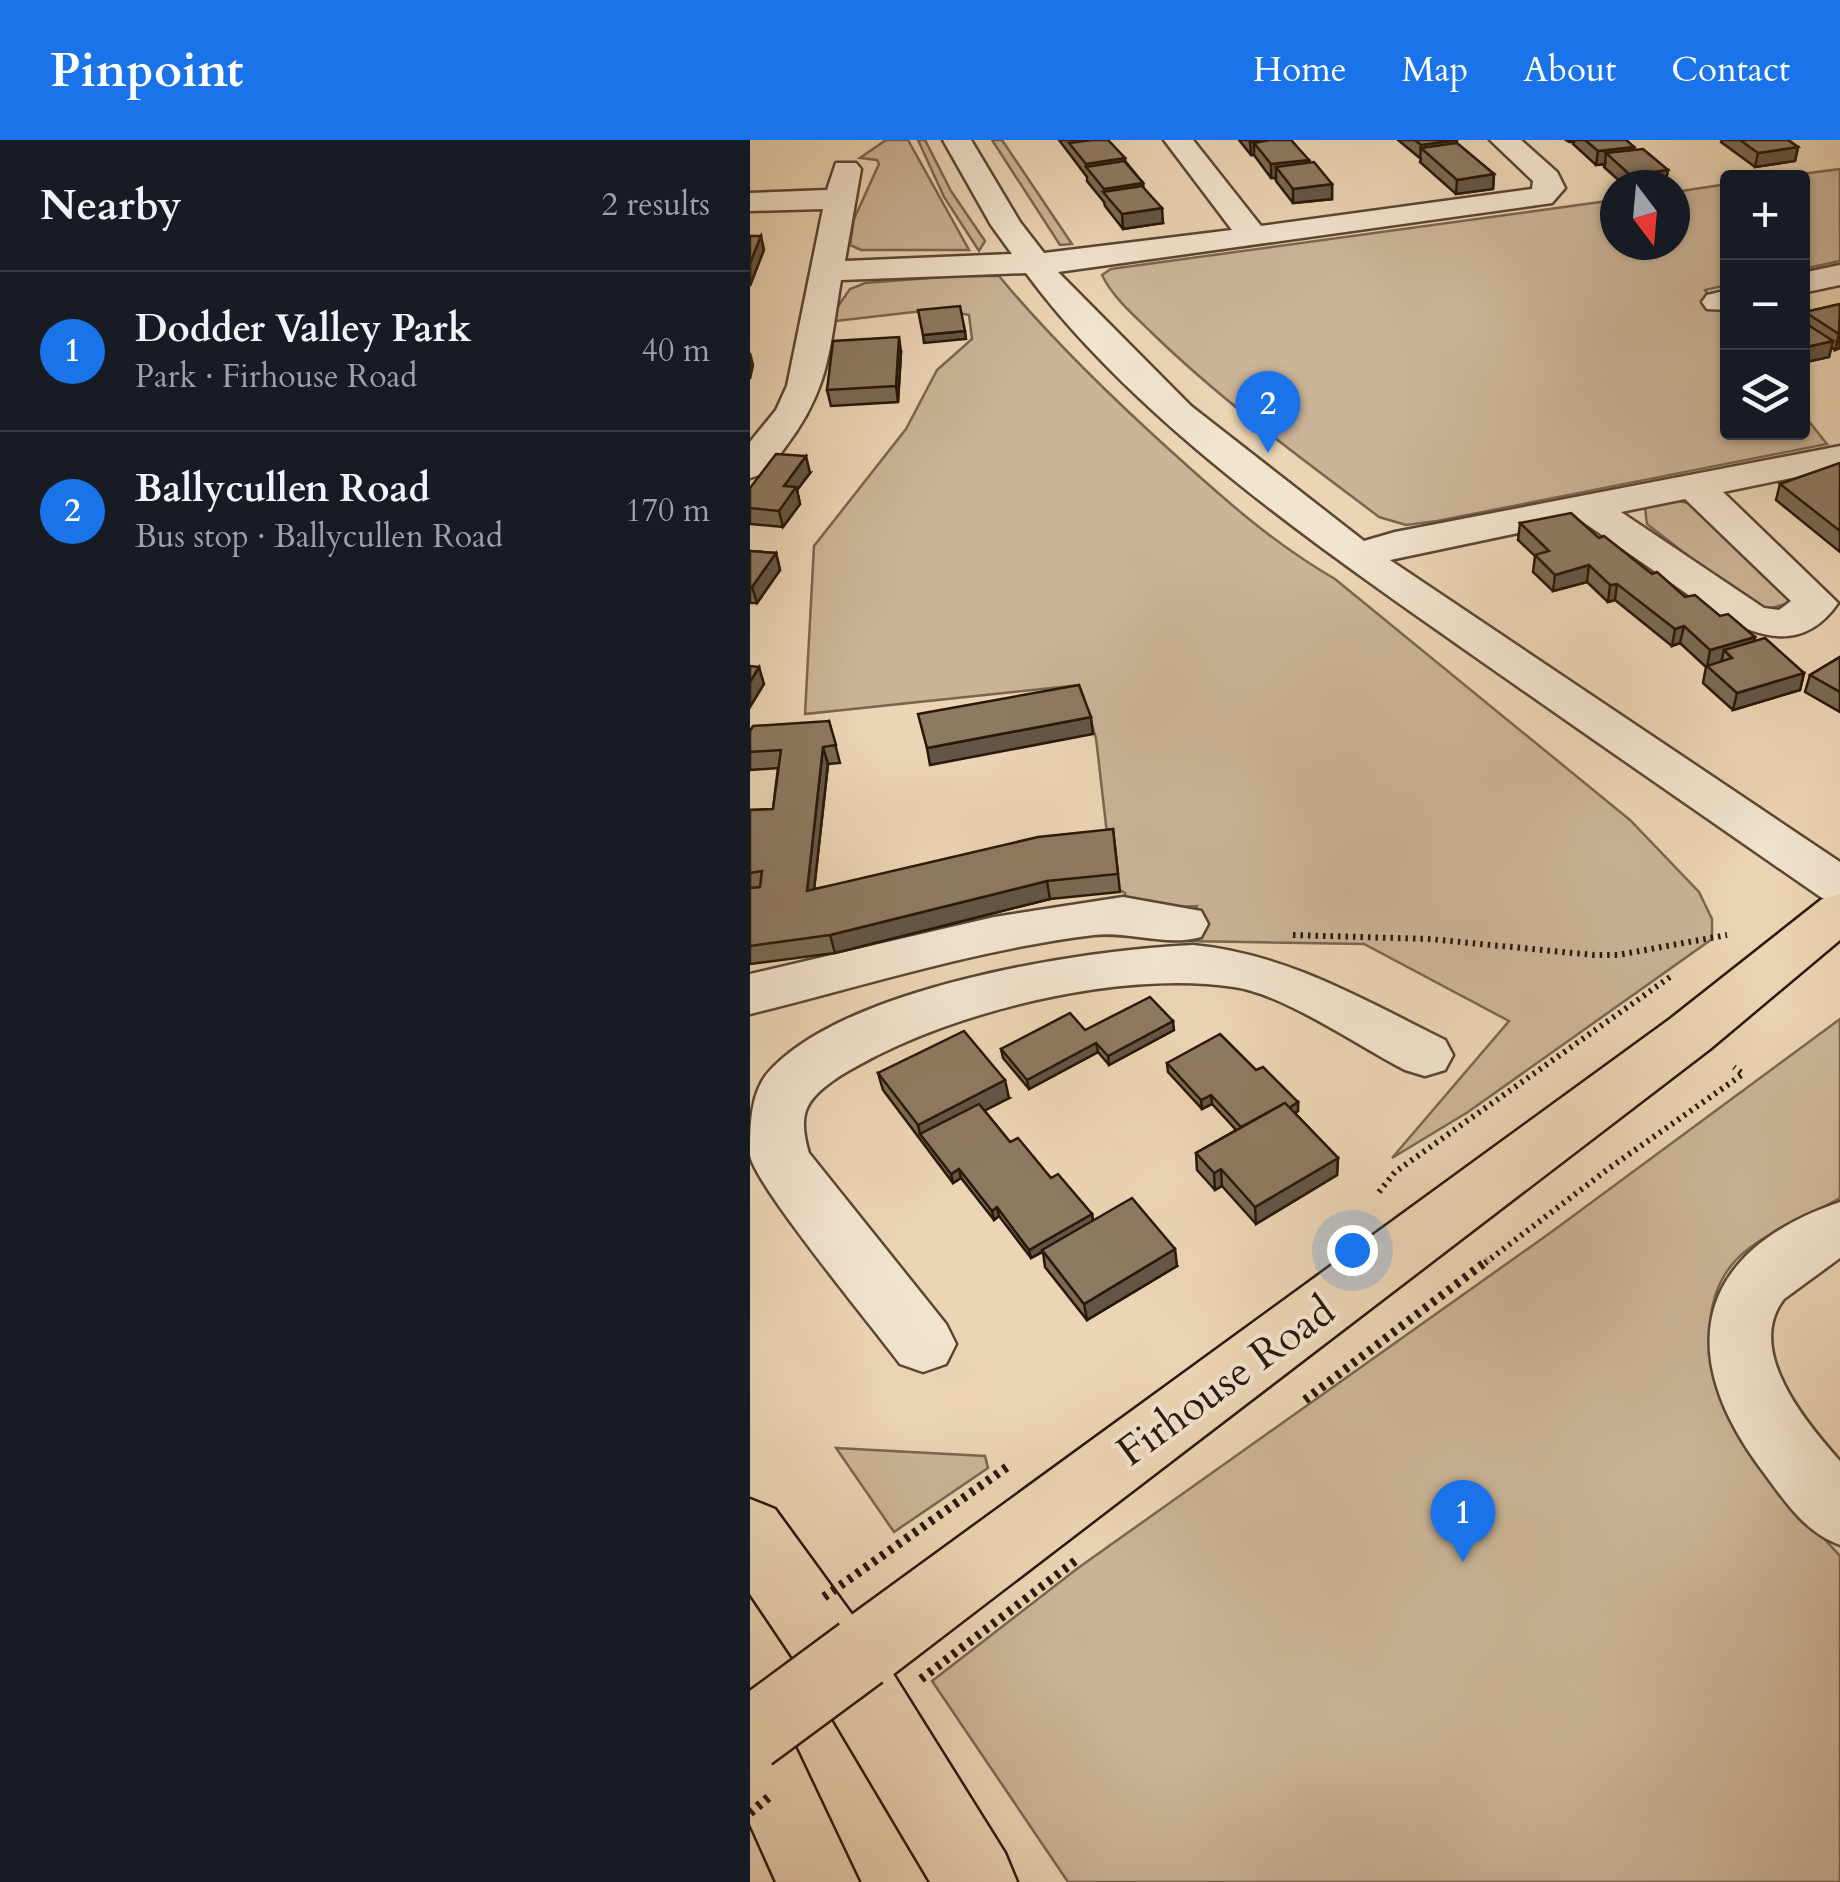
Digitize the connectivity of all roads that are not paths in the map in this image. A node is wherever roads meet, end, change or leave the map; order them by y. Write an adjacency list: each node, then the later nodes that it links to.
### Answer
1 (956, 140): 6 (street)
2 (1178, 140): 5 (street)
3 (1504, 140): 5 (street)
4 (750, 202): 7 (street)
5 (1254, 238): 6 (street)
6 (1033, 261): 7 (street); 15 (street)
7 (829, 271): 10 (street)
8 (1840, 275): 9 (street)
9 (1810, 281)
10 (766, 425): 12 (street)
11 (1837, 457): 13 (street)
12 (750, 467)
13 (1692, 484): 14 (street); 14 (street)
14 (1586, 506): 15 (street)
15 (1360, 557): 16 (street)
16 (1840, 886)
17 (1840, 912): 27 (main road, Firhouse Road, bridge)
18 (1182, 924): 19 (street)
19 (820, 980): 20 (street); 21 (street)
20 (750, 994)
21 (850, 1042): 22 (street); 24 (street)
22 (1424, 1056)
23 (1840, 1227): 25 (street)
24 (923, 1344)
25 (1840, 1512)
26 (750, 1533): 29 (main road)
27 (750, 1736): 28 (main road)
28 (818, 1882)
29 (976, 1882)

